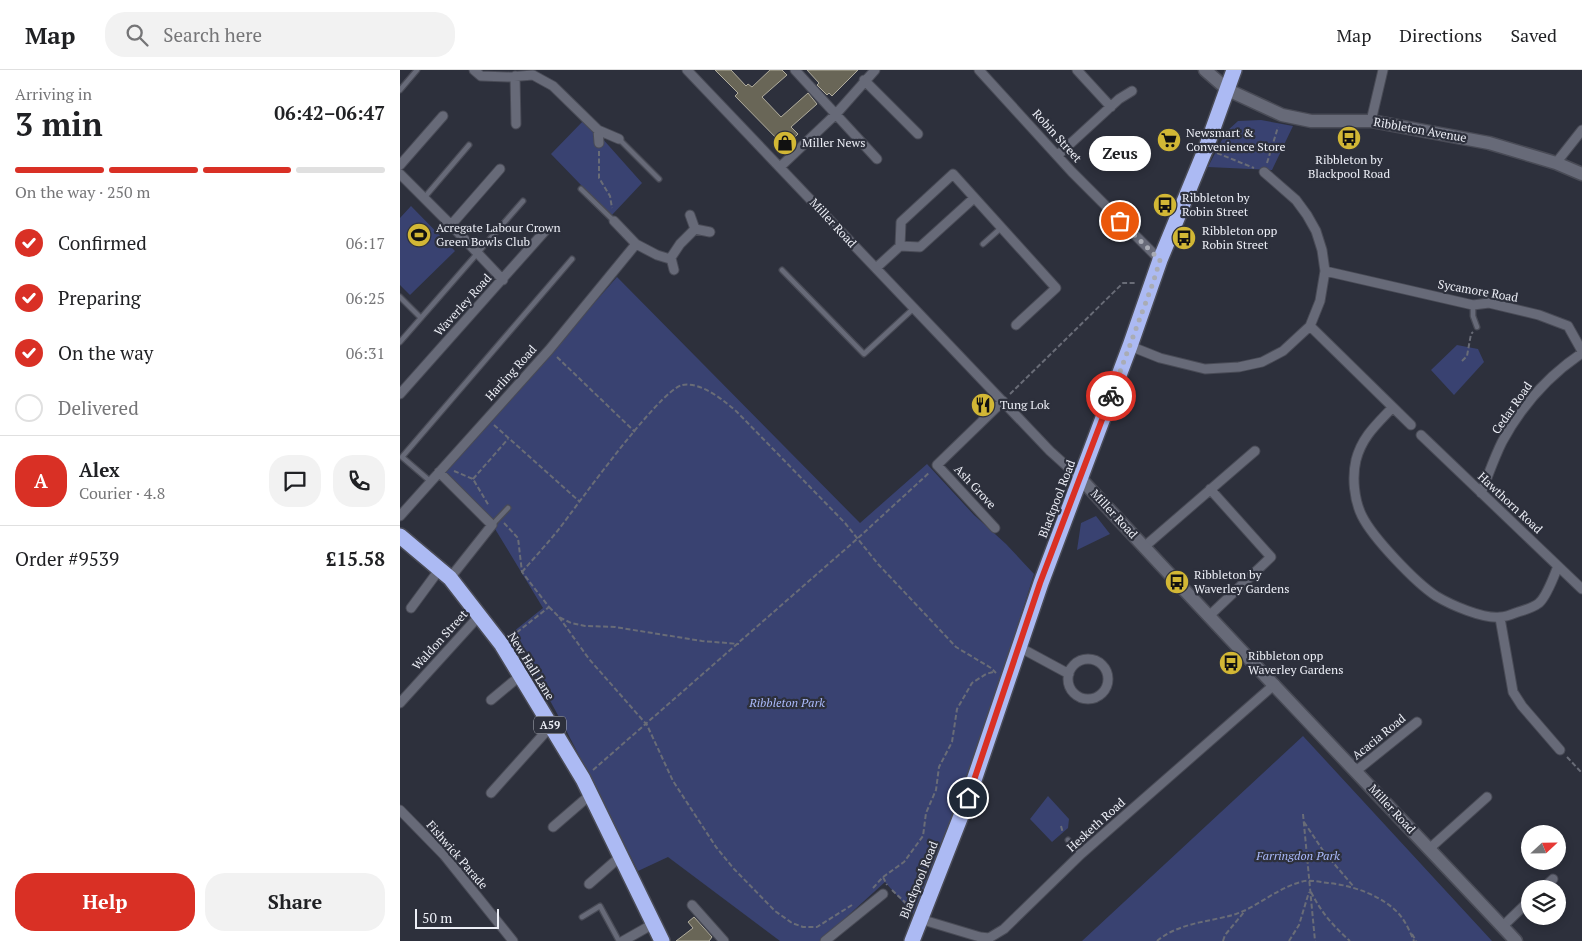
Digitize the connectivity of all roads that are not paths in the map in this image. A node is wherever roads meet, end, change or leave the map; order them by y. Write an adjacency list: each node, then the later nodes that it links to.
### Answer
1 (417, 70): 13 (lane)
2 (474, 70): 11 (street)
3 (687, 70): 31 (street, Miller Road)
4 (795, 70): 17 (street)
5 (875, 70): 12 (street)
6 (979, 70): 27 (street, Robin Street)
7 (1076, 70): 16 (street)
8 (1205, 70): 14 (street, Ribbleton Avenue)
9 (1234, 70): 14 (highway, Blackpool Road)
10 (1384, 70): 19 (street)
11 (515, 76): 20 (street); 21 (street)
12 (864, 80): 17 (street); 23 (street)
13 (400, 90)
14 (1228, 90): 19 (street, Ribbleton Avenue); 54 (highway, Blackpool Road)
15 (1132, 91): 16 (street)
16 (1111, 107): 27 (street)
17 (836, 114): 28 (street); 31 (street)
18 (443, 116): 30 (street)
19 (1371, 121): 29 (street, Ribbleton Avenue)
20 (516, 124)
21 (598, 130): 24 (street); 25 (street)
22 (1582, 130): 29 (street)
23 (918, 134)
24 (619, 139): 36 (lane)
25 (599, 143)
26 (469, 145): 38 (lane)
27 (1058, 155): 54 (street, Robin Street)
28 (877, 159)
29 (1556, 163): 35 (street, Ribbleton Avenue)
30 (400, 165)
31 (780, 167): 55 (street, Miller Road)
32 (500, 169): 43 (street)
33 (1264, 172): 58 (street)
34 (400, 174): 38 (street)
35 (1582, 174)
36 (658, 179)
37 (581, 189): 42 (lane)
38 (424, 198): 43 (street)
39 (974, 198): 44 (street); 50 (street); 50 (street)
40 (523, 201): 51 (lane)
41 (690, 215): 45 (street)
42 (614, 220): 48 (street)
43 (451, 225): 51 (street)
44 (1002, 228): 49 (lane); 64 (street)
45 (695, 229): 47 (street); 52 (street)
46 (545, 231): 59 (street, Waverley Road)
47 (710, 232)
48 (636, 244): 52 (street); 77 (street, Harling Road)
49 (983, 244)
50 (900, 246): 55 (street)
51 (478, 253): 59 (street); 63 (lane)
52 (671, 258): 56 (street)
53 (572, 259): 76 (lane)
54 (1160, 260): 68 (highway, Blackpool Road)
55 (876, 268): 62 (street, Miller Road)
56 (674, 270)
57 (782, 270): 62 (lane)
58 (1325, 271): 61 (street, Sycamore Road); 65 (street)
59 (503, 280): 70 (street, Waverley Road)
60 (400, 297): 63 (lane)
61 (1473, 305): 66 (lane); 69 (street, Sycamore Road)
62 (914, 308): 71 (street, Miller Road)
63 (421, 318): 67 (lane)
64 (1016, 324)
65 (1310, 326): 68 (street); 72 (street)
66 (1477, 326)
67 (400, 342)
68 (1130, 346): 78 (highway, Blackpool Road)
69 (1582, 352): 81 (street, Cedar Road)
70 (400, 394)
71 (1003, 401): 78 (street, Miller Road); 85 (street, Ash Grove)
72 (1392, 408): 73 (street); 94 (street)
73 (1411, 425)
74 (1421, 435): 81 (street, Hawthorn Road)
75 (1255, 451): 80 (street)
76 (401, 456): 79 (lane)
77 (439, 472): 79 (street, Harling Road); 84 (street)
78 (1081, 479): 87 (street, Miller Road); 95 (highway, Blackpool Road)
79 (431, 482): 83 (street, Harling Road)
80 (1210, 489): 87 (street); 93 (street)
81 (1481, 493): 88 (street, Hawthorn Road)
82 (508, 508): 84 (lane)
83 (400, 516)
84 (492, 525): 89 (street)
85 (995, 528)
86 (400, 536): 89 (highway, New Hall Lane / A59)
87 (1144, 547): 93 (street, Miller Road)
88 (1558, 566): 90 (street, Hawthorn Road); 94 (street)
89 (445, 574): 91 (street); 92 (highway, New Hall Lane / A59)
90 (1582, 588)
91 (411, 608)
92 (479, 616): 97 (highway, New Hall Lane / A59); 100 (street, Waldon Street)
93 (1208, 617): 98 (street, Miller Road)
94 (1500, 618): 103 (street)
95 (1019, 647): 96 (street); 118 (highway, Blackpool Road)
96 (1068, 674): 96 (street)
97 (521, 675): 99 (street); 102 (highway, New Hall Lane / A59)
98 (1275, 684): 104 (street, Miller Road); 112 (street, Hesketh Road)
99 (491, 700)
100 (400, 703)
101 (1417, 722): 104 (street, Acacia Road)
102 (551, 726): 105 (street); 106 (highway, New Hall Lane / A59)
103 (1560, 750)
104 (1356, 771): 111 (street, Miller Road)
105 (491, 793)
106 (590, 795): 109 (street); 113 (highway, New Hall Lane / A59)
107 (1487, 797): 111 (street)
108 (400, 810): 122 (street, Fishwick Parade)
109 (553, 827)
110 (1068, 840): 112 (lane)
111 (1429, 849): 121 (street, Miller Road)
112 (1081, 854): 118 (street, Hesketh Road)
113 (622, 856): 114 (street); 120 (highway, New Hall Lane / A59)
114 (589, 884)
115 (883, 894): 127 (street)
116 (692, 905): 126 (street)
117 (1521, 909): 121 (street)
118 (917, 915): 128 (highway, Blackpool Road)
119 (582, 917): 123 (lane)
120 (653, 924): 124 (street); 125 (highway, New Hall Lane / A59)
121 (1502, 927): 129 (street, Miller Road)
122 (513, 941)
123 (619, 941)
124 (623, 941)
125 (662, 941)
126 (724, 941)
127 (825, 941)
128 (912, 941)
129 (1516, 941)

